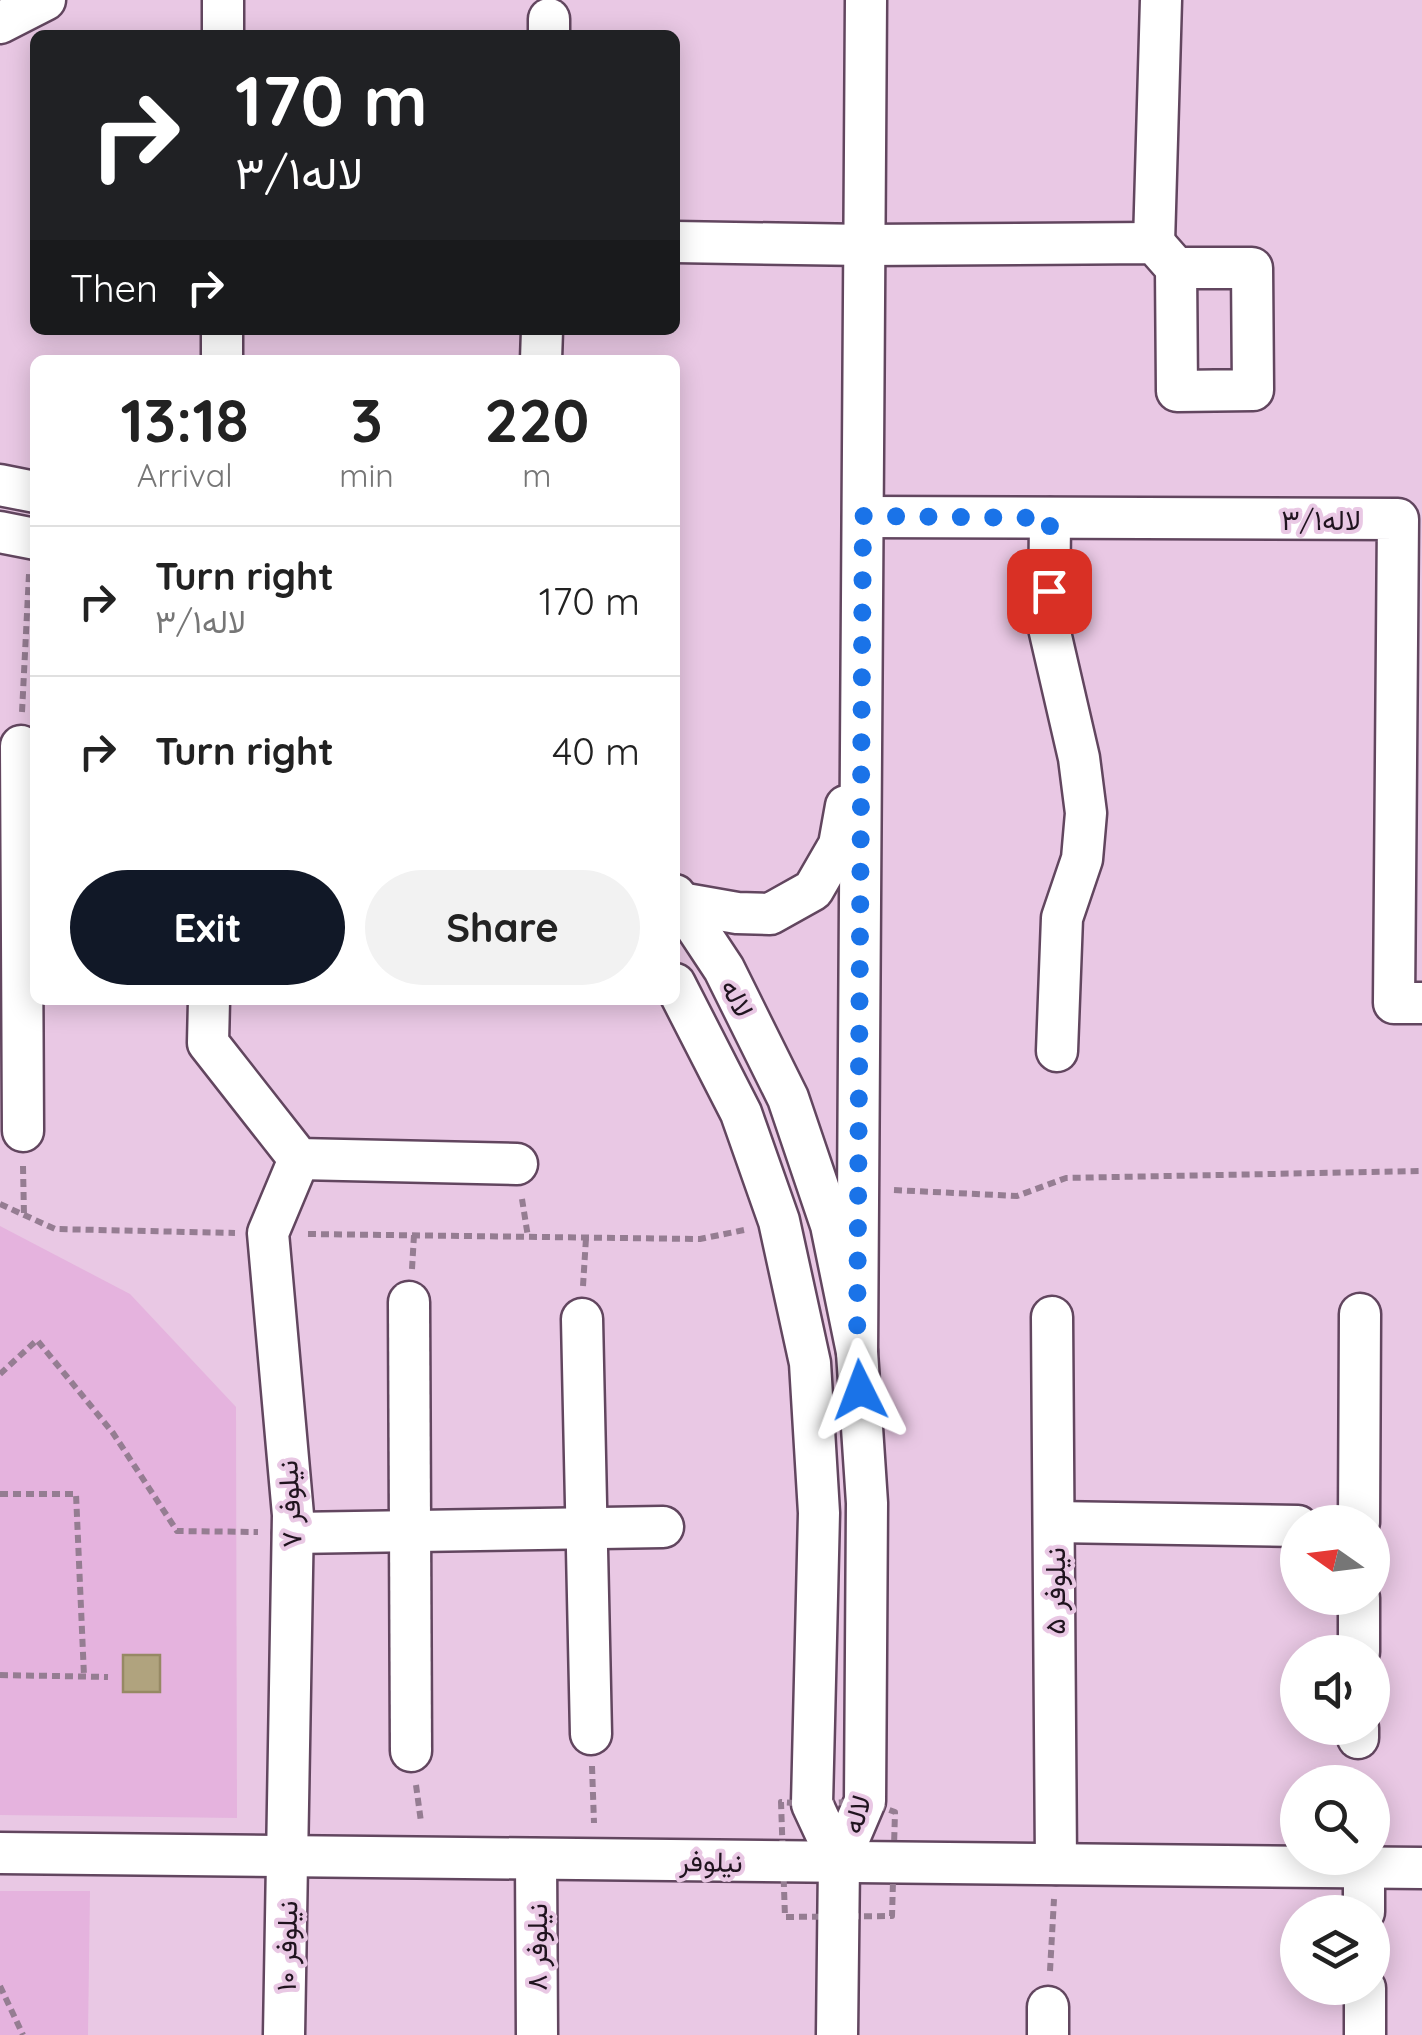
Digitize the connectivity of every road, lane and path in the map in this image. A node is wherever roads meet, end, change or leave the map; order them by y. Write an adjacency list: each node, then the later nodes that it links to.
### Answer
1 (45, 0): 5 (street)
2 (223, 0): 6 (street)
3 (866, 0): 8 (street)
4 (1161, 0): 8 (street)
5 (0, 23)
6 (223, 30)
7 (680, 242): 8 (street)
8 (865, 245): 11 (street)
9 (0, 485): 10 (street)
10 (30, 491)
11 (863, 516): 12 (street, لاله۳/۱); 14 (street)
12 (1050, 518): 17 (street, لاله۳/۱); 23 (street)
13 (22, 536): 15 (path)
14 (862, 719): 16 (street); 28 (street)
15 (21, 746): 19 (street)
16 (680, 899)
17 (1408, 900): 21 (street)
18 (680, 902): 38 (street, لاله)
19 (29, 908): 24 (street)
20 (680, 994): 31 (street, لاله)
21 (1422, 1003)
22 (208, 1005): 25 (street)
23 (1057, 1051)
24 (22, 1131): 30 (path)
25 (299, 1159): 26 (street); 32 (street, نیلوفر ۷)
26 (517, 1164)
27 (1422, 1172): 28 (path)
28 (858, 1189): 38 (street)
29 (0, 1204): 30 (path)
30 (24, 1215): 32 (path)
31 (779, 1221): 33 (path); 58 (street, لاله)
32 (268, 1234): 33 (path); 47 (street, نیلوفر ۷)
33 (586, 1238): 37 (path)
34 (409, 1302): 46 (street)
35 (1360, 1314): 41 (street)
36 (1052, 1317): 42 (street, نیلوفر ۵)
37 (582, 1319): 45 (street)
38 (857, 1352): 58 (street, لاله)
39 (0, 1374): 47 (path)
40 (0, 1494): 49 (path)
41 (1359, 1505)
42 (1054, 1522): 43 (street); 59 (street, نیلوفر ۵)
43 (1280, 1526)
44 (663, 1527): 45 (street)
45 (586, 1528): 46 (street); 51 (street)
46 (410, 1531): 47 (street); 52 (street)
47 (292, 1533): 54 (street, نیلوفر ۷)
48 (0, 1675): 49 (path)
49 (84, 1676): 50 (path)
50 (108, 1677)
51 (591, 1734): 57 (path)
52 (411, 1751): 55 (path)
53 (0, 1853): 54 (street, نیلوفر)
54 (288, 1856): 55 (street, نیلوفر); 67 (street, نیلوفر ۱۰)
55 (426, 1858): 56 (street, نیلوفر)
56 (536, 1859): 57 (street, نیلوفر); 68 (street, نیلوفر ۸)
57 (596, 1860): 58 (street, نیلوفر)
58 (839, 1862): 59 (street, نیلوفر); 69 (street)
59 (1056, 1864): 60 (street, نیلوفر); 65 (path)
60 (1280, 1867)
61 (1390, 1868): 62 (street, نیلوفر)
62 (1422, 1868)
63 (0, 1986): 66 (path)
64 (1365, 2005): 70 (street)
65 (1048, 2021)
66 (22, 2035)
67 (284, 2035)
68 (537, 2035)
69 (837, 2035)
70 (1365, 2035)

